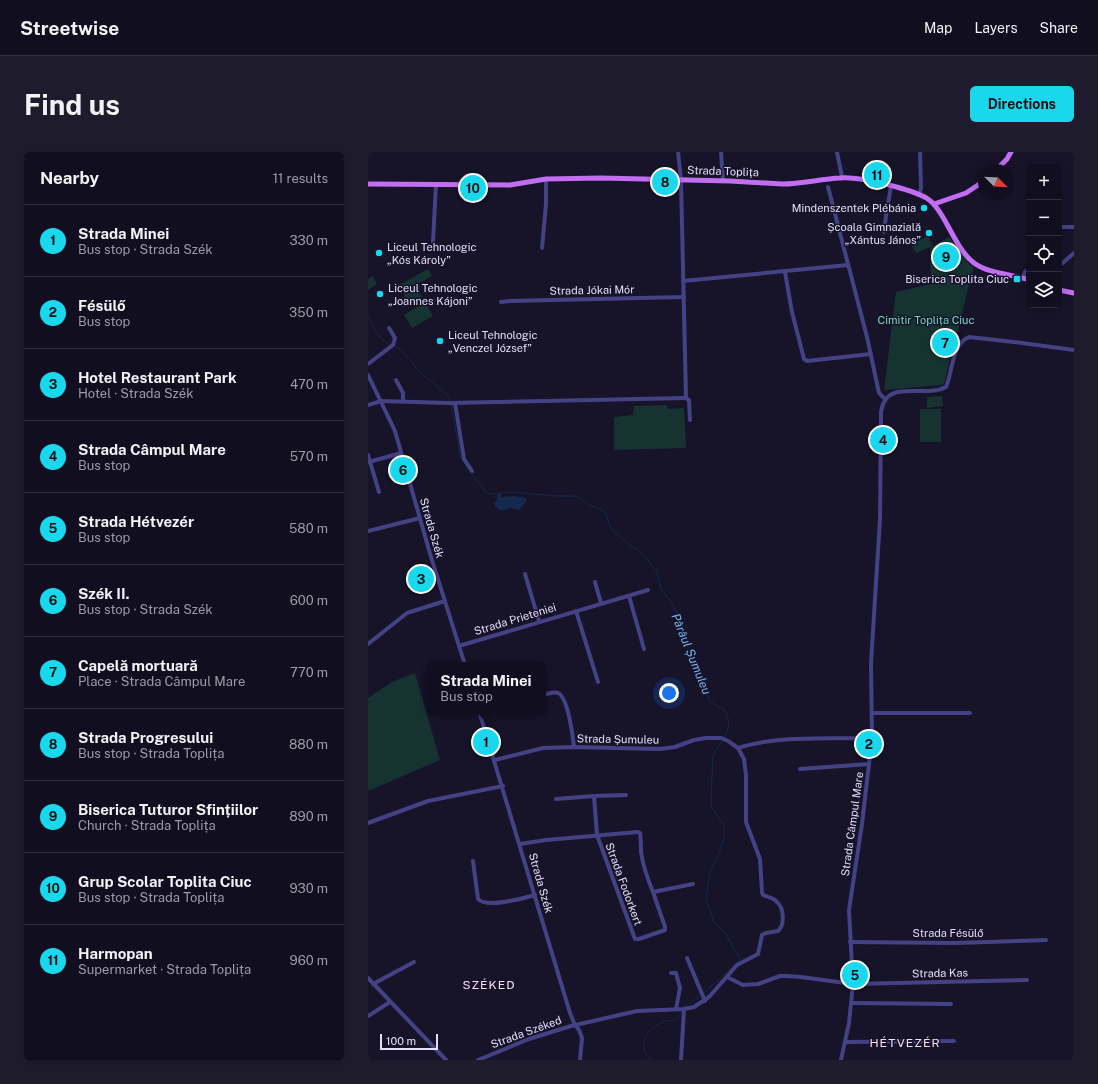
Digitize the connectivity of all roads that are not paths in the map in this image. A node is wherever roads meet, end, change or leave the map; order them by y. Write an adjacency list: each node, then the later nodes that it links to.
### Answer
1 (678, 152): 9 (street)
2 (721, 152): 10 (street)
3 (837, 152): 7 (street)
4 (920, 152): 16 (street)
5 (1011, 152): 6 (main road)
6 (1002, 164)
7 (842, 177): 10 (main road, Strada Toplița); 15 (main road, Strada Toplița)
8 (546, 179): 9 (main road, Strada Toplița); 12 (main road, Strada Toplița); 22 (street)
9 (682, 180): 10 (main road, Strada Toplița); 28 (street)
10 (723, 180)
11 (368, 183): 12 (main road, Strada Toplița)
12 (436, 184): 21 (street)
13 (978, 185): 17 (main road)
14 (828, 186): 25 (street)
15 (891, 186): 16 (main road, Strada Toplița); 20 (street)
16 (919, 195): 17 (main road, Strada Toplița)
17 (934, 204): 27 (main road, Strada Toplița)
18 (1062, 227): 19 (street)
19 (1074, 227)
20 (884, 232)
21 (433, 242)
22 (542, 248)
23 (1074, 253): 24 (street)
24 (1062, 263)
25 (848, 265): 26 (street); 35 (street)
26 (785, 272): 28 (street); 35 (street)
27 (1026, 279)
28 (683, 281): 31 (street)
29 (1062, 291): 30 (main road)
30 (1074, 293)
31 (684, 298): 32 (street, Strada Jókai Mór); 40 (street)
32 (501, 302)
33 (389, 328): 36 (street)
34 (1074, 350): 41 (street)
35 (871, 354): 41 (street)
36 (368, 364)
37 (368, 375): 38 (street, Strada Szék)
38 (369, 380): 42 (street, Strada Szék)
39 (396, 380): 43 (street)
40 (686, 398): 44 (street); 46 (street)
41 (885, 399): 68 (street, Strada Câmpul Mare)
42 (381, 401): 43 (street); 45 (street); 47 (street, Strada Szék)
43 (403, 402): 44 (street)
44 (452, 403): 50 (street)
45 (368, 405)
46 (690, 420)
47 (401, 453): 49 (street); 52 (street, Strada Szék)
48 (368, 456): 49 (street)
49 (369, 462): 51 (street)
50 (472, 471)
51 (379, 492)
52 (420, 518): 53 (street); 58 (street, Strada Szék)
53 (368, 532)
54 (525, 574): 61 (street)
55 (595, 582): 59 (street)
56 (648, 590): 57 (street, Strada Prieteniei)
57 (629, 596): 59 (street, Strada Prieteniei); 64 (street)
58 (445, 601): 62 (street); 63 (street, Strada Szék)
59 (601, 603): 60 (street, Strada Prieteniei)
60 (576, 611): 61 (street, Strada Prieteniei); 66 (street)
61 (539, 621): 63 (street, Strada Prieteniei)
62 (368, 644)
63 (459, 646): 65 (street, Strada Szék)
64 (644, 649)
65 (464, 662)
66 (598, 682)
67 (546, 694): 72 (street)
68 (872, 713): 69 (street); 71 (street, Strada Câmpul Mare)
69 (970, 713)
70 (480, 714): 74 (street, Strada Szék)
71 (872, 738): 73 (street); 75 (street, Strada Câmpul Mare)
72 (574, 747): 73 (street, Strada Șumuleu); 74 (street, Strada Șumuleu)
73 (738, 748): 93 (street)
74 (495, 760): 77 (street, Strada Szék)
75 (869, 764): 76 (street); 89 (street, Strada Câmpul Mare)
76 (800, 769)
77 (503, 786): 81 (street); 83 (street, Strada Szék)
78 (626, 795): 79 (street)
79 (594, 796): 80 (street); 82 (street, Strada Fodorkert)
80 (556, 799)
81 (368, 823)
82 (597, 836): 83 (street, Strada Fodorkert); 86 (street, Strada Fodorkert); 86 (street, Strada Fodorkert)
83 (520, 844): 87 (street, Strada Szék)
84 (473, 861): 87 (street)
85 (693, 884): 86 (street)
86 (654, 892)
87 (535, 895): 105 (street, Strada Szék)
88 (1046, 940): 89 (street, Strada Fésülő)
89 (850, 942): 97 (street, Strada Câmpul Mare)
90 (687, 958): 98 (street)
91 (414, 962): 96 (street)
92 (671, 973): 102 (street)
93 (727, 977): 97 (street); 98 (street)
94 (368, 978): 96 (street)
95 (1027, 980): 97 (street, Strada Kas)
96 (373, 984): 99 (street)
97 (853, 984): 100 (street, Strada Câmpul Mare)
98 (705, 1001): 103 (street)
99 (390, 1002): 104 (street); 109 (street)
100 (852, 1003): 101 (street); 107 (street, Strada Câmpul Mare)
101 (951, 1004)
102 (676, 1009): 103 (street); 105 (street)
103 (684, 1009): 112 (street)
104 (368, 1016)
105 (575, 1025): 108 (street, Strada Széked); 111 (street, Strada Szék)
106 (954, 1041): 107 (street)
107 (845, 1042): 113 (street, Strada Câmpul Mare)
108 (483, 1059): 110 (street, Strada Széked)
109 (446, 1060)
110 (478, 1060)
111 (580, 1060)
112 (681, 1060)
113 (841, 1060)

